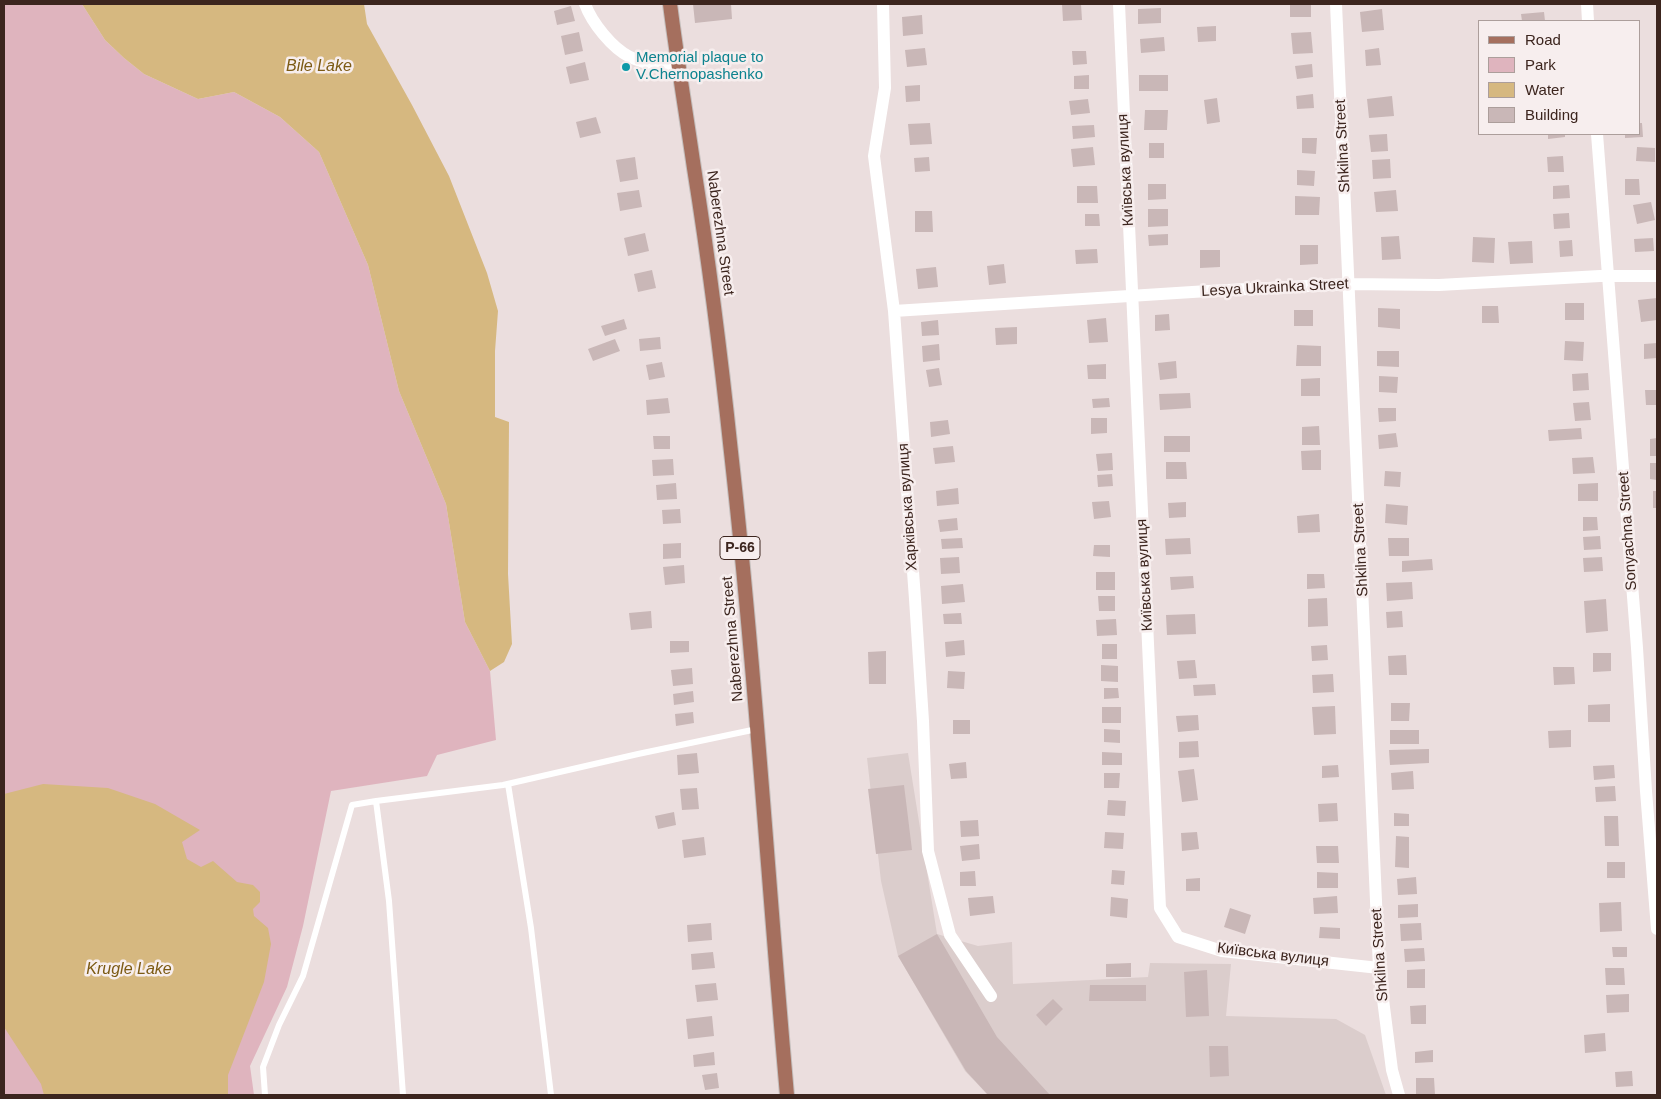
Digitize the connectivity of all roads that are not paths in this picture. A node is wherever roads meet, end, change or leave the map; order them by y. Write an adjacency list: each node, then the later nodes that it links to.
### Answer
1 (585, 4): 8 (street)
2 (670, 4): 8 (main road, Naberezhna Street / Р-66)
3 (883, 4): 14 (street, Харківська вулиця)
4 (1119, 4): 13 (street, Київська вулиця)
5 (1336, 4): 12 (street, Shkilna Street)
6 (1586, 4): 7 (street)
7 (1588, 20)
8 (679, 73): 15 (main road, Naberezhna Street / Р-66)
9 (1597, 135): 10 (street, Sonyachna Street)
10 (1608, 276): 11 (street, Lesya Ukrainka Street); 12 (street, Lesya Ukrainka Street); 18 (street, Sonyachna Street)
11 (1657, 276)
12 (1349, 284): 13 (street, Lesya Ukrainka Street); 19 (street, Shkilna Street)
13 (1132, 296): 14 (street, Lesya Ukrainka Street); 19 (street, Київська вулиця)
14 (894, 311): 20 (street, Харківська вулиця)
15 (757, 729): 16 (lane); 24 (main road, Naberezhna Street / Р-66)
16 (508, 784): 17 (lane); 23 (lane)
17 (376, 801): 21 (lane); 22 (lane)
18 (1657, 929)
19 (1379, 968): 25 (street, Shkilna Street)
20 (991, 996)
21 (265, 1095)
22 (403, 1095)
23 (551, 1095)
24 (787, 1095)
25 (1399, 1095)

